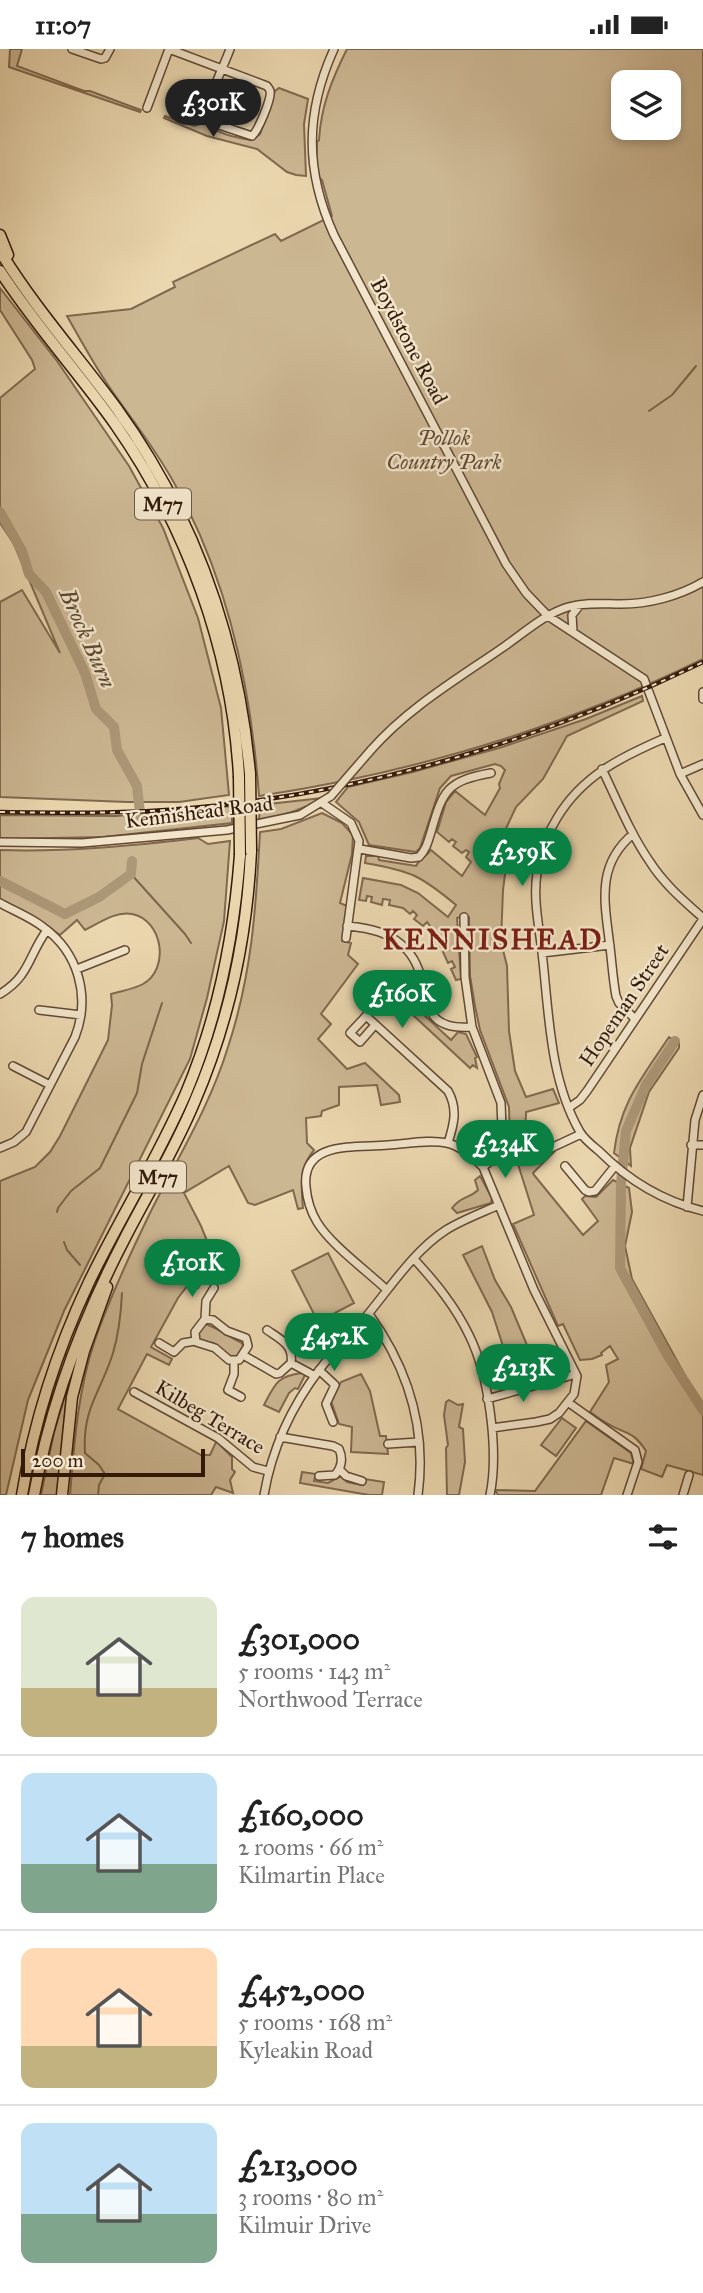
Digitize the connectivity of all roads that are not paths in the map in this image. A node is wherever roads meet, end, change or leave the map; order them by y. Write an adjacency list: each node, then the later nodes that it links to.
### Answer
1 (72, 49): 2 (street)
2 (110, 49)
3 (169, 49): 6 (street); 7 (street)
4 (230, 49): 6 (street)
5 (334, 49): 14 (street, Boydstone Road)
6 (222, 70): 6 (street)
7 (147, 108)
8 (0, 235): 11 (highway)
9 (0, 251): 11 (highway, M77)
10 (0, 272): 23 (highway, M77)
11 (15, 275): 23 (highway, M77)
12 (703, 582): 13 (street, Kennishead Road)
13 (580, 605): 14 (street, Kennishead Road); 15 (street)
14 (548, 616): 15 (street, Boydstone Road); 24 (street, Kennishead Road, bridge)
15 (573, 632): 18 (street, Boydstone Road)
16 (703, 692): 17 (street)
17 (703, 699)
18 (665, 738): 20 (street); 22 (street, Boydstone Road)
19 (703, 764): 22 (street)
20 (602, 769): 26 (street); 37 (street)
21 (491, 773): 28 (street)
22 (680, 774): 25 (street, Boydstone Road)
23 (244, 775): 61 (highway, M77, bridge); 89 (highway, M77, bridge)
24 (322, 803): 27 (street, Kennishead Road); 28 (street)
25 (703, 815)
26 (633, 834): 31 (street); 35 (street)
27 (0, 842)
28 (360, 849): 32 (street)
29 (0, 903): 33 (street)
30 (464, 917): 44 (street)
31 (703, 919): 42 (street, Hopeman Street)
32 (347, 926): 34 (street); 44 (street)
33 (47, 930): 38 (street); 39 (street)
34 (346, 937)
35 (610, 945): 37 (street); 42 (street)
36 (125, 950): 38 (street)
37 (542, 954): 48 (street)
38 (76, 969): 41 (street)
39 (0, 995)
40 (39, 1010): 41 (street)
41 (81, 1015): 46 (street)
42 (635, 1019): 48 (street, Hopeman Street)
43 (375, 1025): 50 (street)
44 (472, 1027): 54 (street)
45 (13, 1066): 46 (street)
46 (50, 1085): 53 (street)
47 (703, 1095): 51 (street)
48 (570, 1107): 49 (street)
49 (581, 1134): 54 (street); 55 (street)
50 (448, 1143): 56 (street); 64 (street)
51 (691, 1145): 52 (street); 59 (street)
52 (703, 1145)
53 (0, 1148)
54 (509, 1155): 56 (street)
55 (612, 1164): 57 (street); 59 (street)
56 (483, 1167): 58 (street)
57 (566, 1172)
58 (499, 1205): 62 (street); 74 (street)
59 (687, 1207): 60 (street)
60 (703, 1212)
61 (124, 1238): 90 (highway, M77); 91 (highway, M77)
62 (415, 1260): 64 (street); 77 (street)
63 (214, 1288): 66 (street)
64 (387, 1290): 65 (street)
65 (369, 1314): 73 (street); 82 (street)
66 (205, 1319): 68 (street); 70 (street)
67 (267, 1330): 72 (street)
68 (195, 1341): 69 (street); 71 (street)
69 (159, 1343)
70 (243, 1355): 71 (street); 72 (street)
71 (234, 1361): 76 (street)
72 (291, 1363): 73 (street)
73 (317, 1373): 79 (street); 81 (street)
74 (576, 1374): 77 (street); 78 (street)
75 (134, 1392): 85 (street, Kilbeg Terrace)
76 (241, 1397)
77 (488, 1399): 80 (street)
78 (569, 1403): 80 (street); 95 (street)
79 (333, 1422)
80 (492, 1428): 94 (street)
81 (279, 1437): 84 (street); 85 (street)
82 (418, 1442): 83 (street); 93 (street)
83 (387, 1444)
84 (340, 1470): 87 (street); 88 (street)
85 (268, 1472): 92 (street)
86 (689, 1475): 96 (street)
87 (319, 1476)
88 (362, 1481)
89 (20, 1495)
90 (34, 1495)
91 (62, 1495)
92 (264, 1495)
93 (418, 1495)
94 (490, 1495)
95 (627, 1495)
96 (682, 1495)

